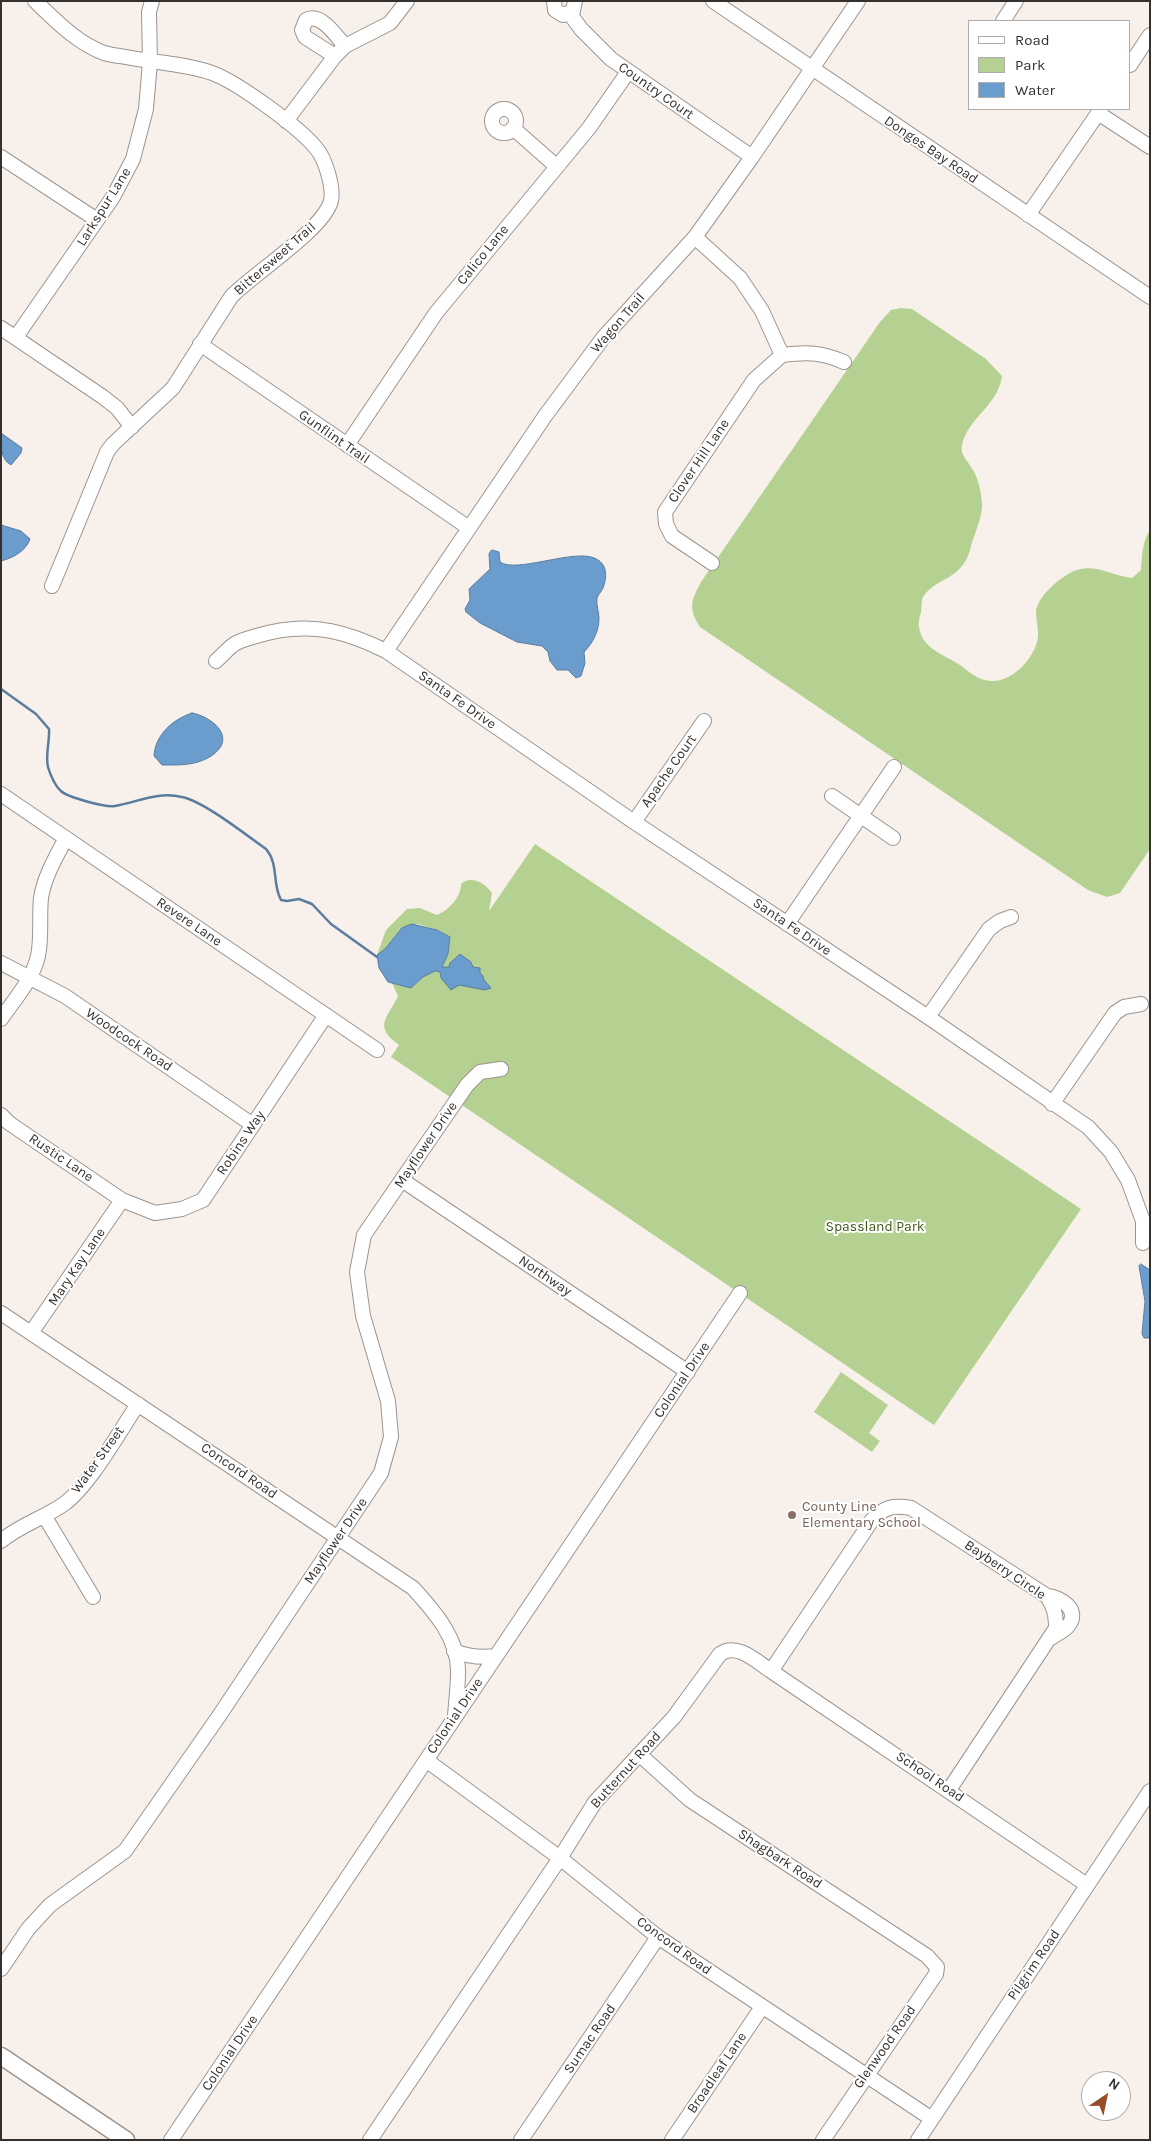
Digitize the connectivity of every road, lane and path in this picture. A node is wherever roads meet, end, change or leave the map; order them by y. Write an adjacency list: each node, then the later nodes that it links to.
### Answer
1 (35, 1): 11 (street, Bittersweet Trail)
2 (152, 1): 11 (street, Larkspur Lane)
3 (408, 1): 16 (street)
4 (554, 1): 8 (street, Country Court)
5 (713, 1): 13 (street, Donges Bay Road)
6 (858, 1): 13 (street, Wagon Trail)
7 (1016, 1): 9 (street)
8 (573, 8): 14 (street, Country Court)
9 (1004, 20)
10 (1150, 35): 12 (street)
11 (150, 62): 16 (street, Bittersweet Trail); 23 (street, Larkspur Lane)
12 (1131, 64)
13 (812, 69): 20 (street, Wagon Trail); 22 (street, Donges Bay Road)
14 (628, 72): 20 (street, Country Court); 21 (street, Calico Lane)
15 (1099, 111): 18 (street); 22 (street)
16 (286, 121): 28 (street, Bittersweet Trail)
17 (513, 128): 21 (street)
18 (1150, 147)
19 (1, 157): 23 (street)
20 (752, 157): 24 (street, Wagon Trail)
21 (556, 166): 32 (street, Calico Lane)
22 (1028, 215): 25 (street, Donges Bay Road)
23 (96, 220): 27 (street, Larkspur Lane)
24 (696, 237): 29 (street); 33 (street, Wagon Trail)
25 (1150, 297)
26 (1, 328): 27 (street)
27 (16, 337): 31 (street)
28 (200, 344): 31 (street, Bittersweet Trail); 32 (street, Gunflint Trail)
29 (782, 355): 30 (street); 34 (street, Clover Hill Lane)
30 (844, 362)
31 (132, 426): 35 (street, Bittersweet Trail)
32 (346, 446): 33 (street, Gunflint Trail)
33 (469, 528): 36 (street, Wagon Trail)
34 (712, 563)
35 (52, 586)
36 (386, 651): 37 (street, Santa Fe Drive); 43 (street, Santa Fe Drive)
37 (216, 661)
38 (704, 721): 43 (street, Apache Court)
39 (894, 767): 42 (street)
40 (1, 794): 44 (street, Revere Lane)
41 (832, 796): 42 (street)
42 (861, 816): 45 (street); 47 (street)
43 (634, 822): 47 (street, Santa Fe Drive)
44 (66, 838): 49 (street); 51 (street, Revere Lane)
45 (893, 838)
46 (1011, 917): 52 (street)
47 (787, 924): 52 (street, Santa Fe Drive)
48 (1, 963): 49 (street, Woodcock Road)
49 (28, 979): 53 (street); 58 (street, Woodcock Road)
50 (1141, 1004): 56 (street)
51 (326, 1015): 54 (street, Revere Lane); 58 (street, Robins Way)
52 (928, 1017): 56 (street, Santa Fe Drive)
53 (1, 1019)
54 (377, 1050)
55 (501, 1069): 59 (street, Mayflower Drive)
56 (1052, 1104): 61 (street, Santa Fe Drive)
57 (1, 1115): 60 (street, Rustic Lane)
58 (253, 1125): 60 (street, Robins Way)
59 (402, 1180): 66 (street, Northway); 69 (street, Mayflower Drive)
60 (122, 1200): 65 (street, Mary Kay Lane)
61 (1147, 1220): 62 (street, Santa Fe Drive)
62 (1143, 1243)
63 (740, 1293): 66 (street, Colonial Drive)
64 (1, 1313): 65 (street, Concord Road)
65 (32, 1333): 67 (street, Concord Road)
66 (688, 1372): 73 (street, Colonial Drive)
67 (138, 1404): 68 (street, Water Street); 69 (street, Concord Road)
68 (45, 1517): 70 (street, Water Street); 71 (street)
69 (339, 1537): 72 (street, Concord Road); 84 (street, Mayflower Drive)
70 (1, 1542)
71 (93, 1597)
72 (454, 1651): 73 (street); 75 (street, Concord Road)
73 (496, 1656): 75 (street, Colonial Drive)
74 (771, 1670): 76 (street, Butternut Road); 78 (street, School Road); 78 (street, Bayberry Circle)
75 (455, 1718): 77 (street, Colonial Drive)
76 (639, 1754): 80 (street, Butternut Road); 83 (street, Shagbark Road)
77 (426, 1760): 80 (street, Concord Road); 90 (street, Colonial Drive)
78 (949, 1790): 81 (street, School Road)
79 (1150, 1791): 81 (street, Pilgrim Road)
80 (560, 1858): 82 (street, Concord Road); 91 (street, Butternut Road)
81 (1087, 1885): 88 (street, Pilgrim Road)
82 (658, 1937): 85 (street, Concord Road); 92 (street, Sumac Road)
83 (927, 1956): 87 (street, Glenwood Road)
84 (1, 1969)
85 (762, 2007): 87 (street, Concord Road); 93 (street, Broadleaf Lane)
86 (1, 2056): 89 (main road)
87 (865, 2075): 88 (street, Concord Road); 94 (street, Glenwood Road)
88 (932, 2119): 95 (street, Pilgrim Road)
89 (126, 2140)
90 (171, 2140)
91 (370, 2140)
92 (521, 2140)
93 (672, 2140)
94 (823, 2140)
95 (918, 2140)

